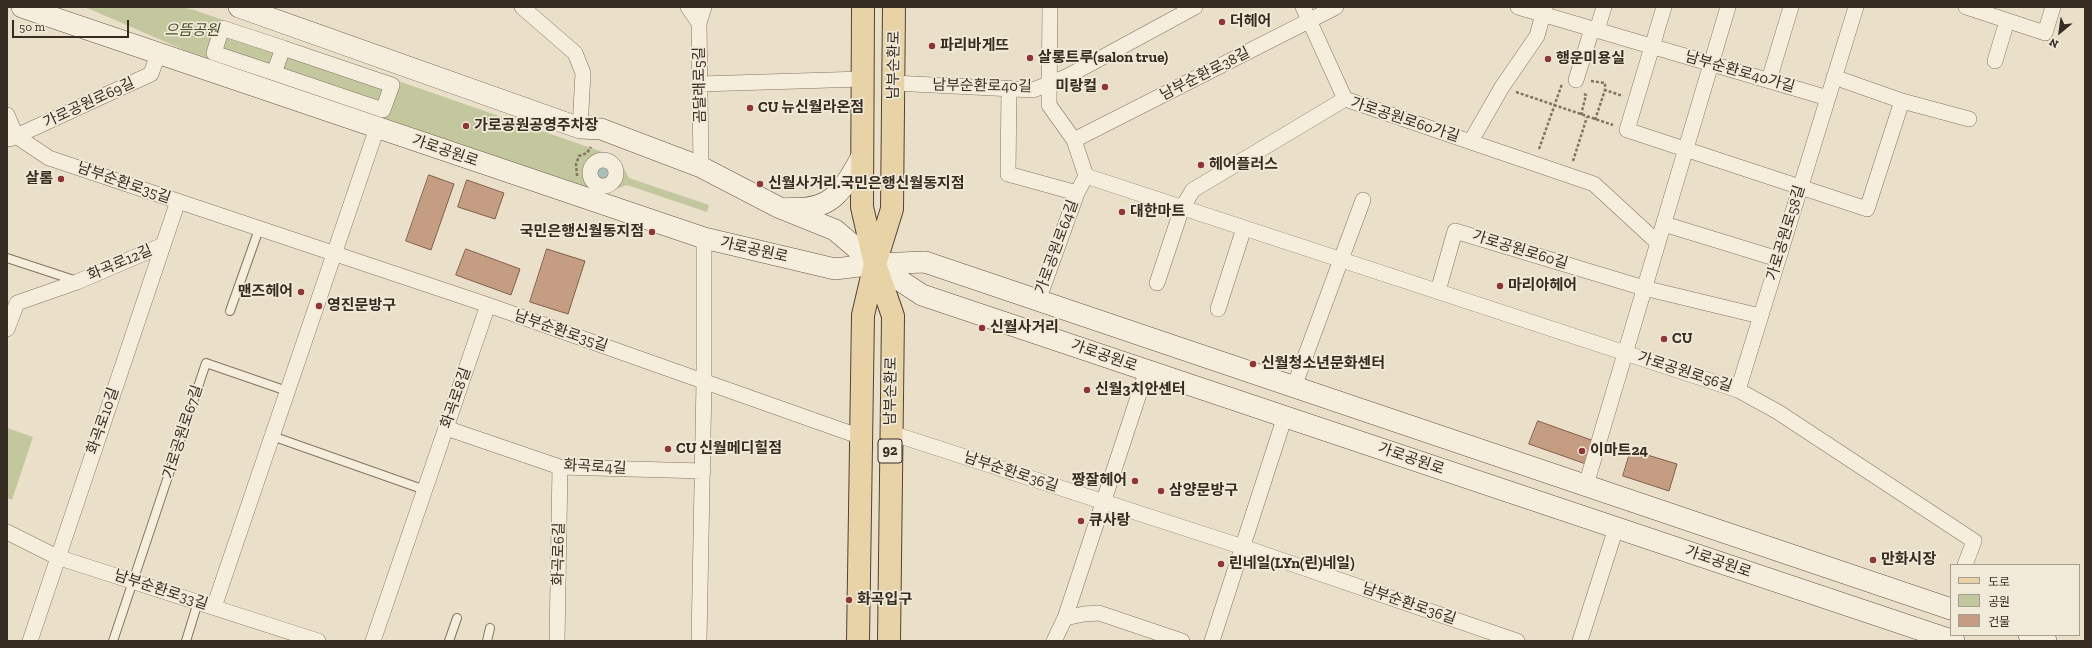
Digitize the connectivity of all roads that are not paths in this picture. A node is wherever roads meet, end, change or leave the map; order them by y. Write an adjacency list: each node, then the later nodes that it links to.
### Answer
1 (22, 7): 27 (main road, 가로공원로)
2 (522, 7): 45 (street)
3 (688, 7): 23 (street)
4 (704, 7): 23 (street, 곰달래로5길)
5 (863, 7): 32 (main road, 남부순환로 / 92)
6 (894, 7): 35 (main road, 남부순환로 / 92)
7 (1195, 7): 37 (street, 남부순환로40길)
8 (1303, 7): 21 (street)
9 (1336, 7): 21 (street, 남부순환로38길)
10 (1518, 7): 20 (street, 남부순환로40가길)
11 (1604, 7): 24 (street)
12 (1664, 7): 25 (street)
13 (1728, 7): 29 (street)
14 (1791, 7): 34 (street)
15 (1856, 7): 31 (street, 가로공원로58길)
16 (1966, 7): 22 (street)
17 (2053, 7): 22 (street)
18 (245, 8): 45 (main road, 가로공원로)
19 (1054, 9): 37 (street)
20 (1544, 11): 24 (street, 남부순환로40가길); 48 (street, 가로공원로60가길)
21 (1310, 21): 40 (street); 47 (street, 남부순환로38길)
22 (2007, 21): 28 (street)
23 (699, 23): 36 (street, 곰달래로5길)
24 (1594, 30): 25 (street, 남부순환로40가길); 33 (street)
25 (1652, 46): 29 (street, 남부순환로40가길); 49 (street)
26 (283, 48): 30 (street); 30 (street); 30 (street)
27 (158, 54): 44 (main road, 가로공원로); 46 (street, 가로공원로69길)
28 (1995, 61)
29 (1711, 64): 34 (street, 남부순환로40가길); 49 (street)
30 (274, 73)
31 (1834, 77): 39 (street, 가로공원로58길); 41 (street)
32 (863, 79): 36 (street); 50 (main road, 남부순환로 / 92)
33 (1580, 80)
34 (1770, 80): 39 (street, 남부순환로40가길)
35 (893, 83): 38 (street, 남부순환로40길); 71 (main road, 남부순환로 / 92)
36 (700, 84): 52 (street, 곰달래로5길)
37 (1048, 84): 38 (street, 남부순환로40길); 47 (street)
38 (1008, 88): 56 (street, 가로공원로64길)
39 (1828, 98): 55 (street, 가로공원로58길)
40 (1345, 99): 48 (street, 가로공원로60가길); 60 (street, 가로공원로60가길)
41 (1902, 101): 43 (street); 55 (street)
42 (7, 114): 46 (street)
43 (1969, 120)
44 (377, 128): 64 (main road, 가로공원로); 67 (street)
45 (580, 128): 52 (main road, 가로공원로)
46 (12, 138): 58 (street, 남부순환로35길)
47 (1074, 140): 53 (street)
48 (1471, 142): 65 (street, 가로공원로60가길)
49 (1686, 149): 55 (street); 61 (street)
50 (862, 156): 59 (main road); 71 (main road, 남부순환로 / 92)
51 (605, 160): 54 (street)
52 (701, 167): 59 (main road, 가로공원로)
53 (1086, 176): 56 (street, 가로공원로64길); 60 (street, 가로공원로56길)
54 (596, 184)
55 (1800, 187): 69 (street, 가로공원로58길)
56 (1077, 193): 76 (street, 가로공원로64길)
57 (1363, 200): 70 (street)
58 (178, 202): 63 (street, 남부순환로35길); 66 (street, 화곡로10길)
59 (778, 207): 71 (main road, 가로공원로)
60 (1182, 208): 62 (street, 가로공원로56길); 73 (street)
61 (1664, 224): 65 (street); 69 (street)
62 (1244, 228): 70 (street, 가로공원로56길); 78 (street)
63 (259, 229): 67 (street, 남부순환로35길); 79 (lane)
64 (704, 238): 71 (main road, 가로공원로); 84 (street)
65 (1658, 243): 74 (street)
66 (163, 245): 72 (street, 화곡로12길); 101 (street, 화곡로10길)
67 (333, 254): 77 (street, 남부순환로35길); 87 (street)
68 (7, 258): 72 (lane, 화곡로12길)
69 (1778, 259): 80 (street, 가로공원로58길)
70 (1341, 260): 75 (street, 가로공원로56길); 85 (street)
71 (875, 264): 76 (main road, 가로공원로); 83 (main road, 가로공원로); 90 (main road, 남부순환로 / 92); 92 (main road, 남부순환로 / 92)
72 (77, 282): 81 (street, 화곡로12길)
73 (1157, 283)
74 (1644, 288): 75 (street, 가로공원로60길); 80 (street, 가로공원로60길); 82 (street)
75 (1438, 291): 82 (street, 가로공원로56길)
76 (1038, 301): 85 (main road, 가로공원로)
77 (488, 306): 84 (street, 남부순환로35길); 89 (street, 화곡로8길)
78 (1218, 309)
79 (230, 311)
80 (1760, 316): 86 (street, 가로공원로58길)
81 (7, 329)
82 (1625, 353): 86 (street, 가로공원로56길); 95 (street)
83 (1147, 370): 88 (main road, 가로공원로); 97 (street)
84 (704, 382): 92 (street, 남부순환로35길); 94 (street)
85 (1294, 387): 95 (main road, 가로공원로)
86 (1738, 390): 102 (street, 가로공원로56길)
87 (287, 391): 91 (street); 103 (lane, 가로공원로67길)
88 (1284, 416): 98 (main road, 가로공원로); 100 (street)
89 (446, 428): 93 (street, 화곡로4길); 96 (street, 화곡로8길)
90 (891, 433): 97 (street, 남부순환로36길); 122 (main road, 남부순환로 / 92)
91 (272, 436): 96 (lane); 105 (street)
92 (861, 437): 121 (main road, 남부순환로 / 92)
93 (560, 467): 94 (street, 화곡로4길); 119 (street, 화곡로6길)
94 (702, 471): 120 (street)
95 (1586, 485): 106 (main road, 가로공원로)
96 (425, 490): 116 (street, 화곡로8길)
97 (1103, 501): 100 (street, 남부순환로36길); 108 (street)
98 (1616, 528): 111 (main road, 가로공원로); 127 (street)
99 (7, 532): 101 (street, 남부순환로33길)
100 (1243, 547): 125 (street); 126 (street, 남부순환로36길)
101 (57, 557): 103 (street, 남부순환로33길); 112 (street, 화곡로10길)
102 (1965, 564)
103 (133, 582): 104 (street, 남부순환로33길); 113 (lane)
104 (198, 602): 105 (street, 남부순환로33길); 114 (lane)
105 (214, 607): 115 (street, 남부순환로33길)
106 (1950, 607)
107 (457, 618): 117 (lane)
108 (1065, 618): 123 (street); 124 (street)
109 (490, 628): 118 (lane)
110 (2032, 636): 128 (main road)
111 (1944, 640)
112 (30, 641)
113 (113, 641)
114 (186, 641)
115 (318, 641)
116 (374, 641)
117 (449, 641)
118 (487, 641)
119 (557, 641)
120 (699, 641)
121 (858, 641)
122 (889, 641)
123 (1054, 641)
124 (1182, 641)
125 (1212, 641)
126 (1517, 641)
127 (1580, 641)
128 (2046, 641)

